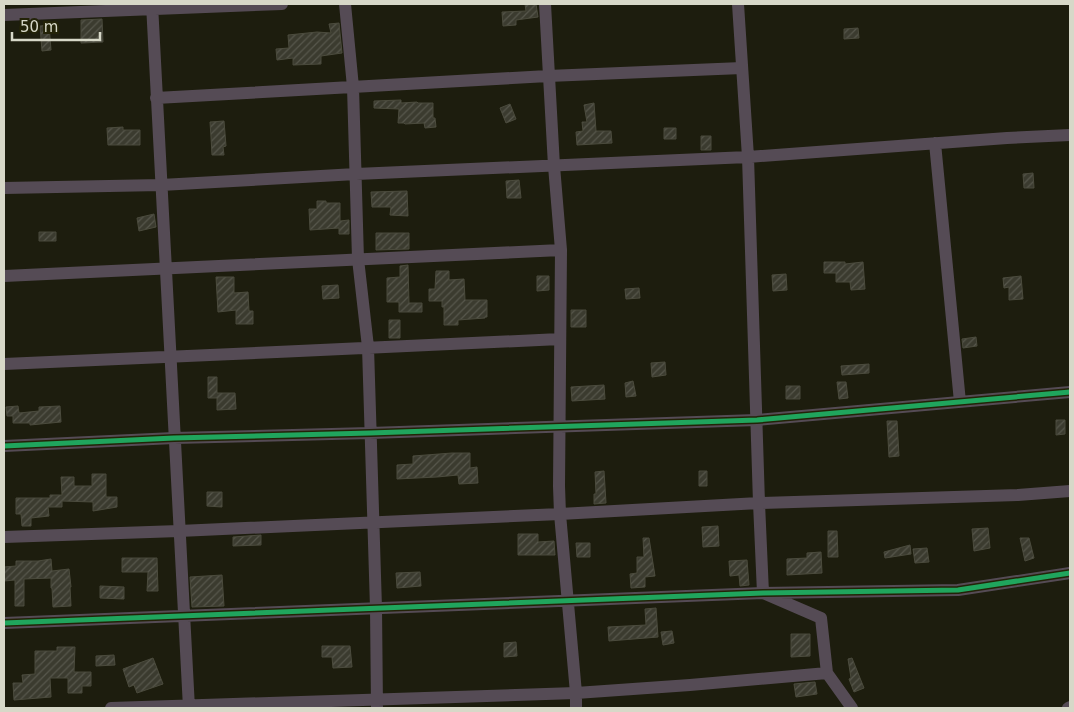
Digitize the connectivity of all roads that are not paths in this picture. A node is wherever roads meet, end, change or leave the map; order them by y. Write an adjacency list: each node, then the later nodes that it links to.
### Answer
1 (282, 4): 5 (street)
2 (345, 4): 9 (street)
3 (544, 4): 8 (street)
4 (738, 4): 7 (street)
5 (152, 7): 6 (street); 10 (street)
6 (4, 15)
7 (742, 68): 8 (street); 13 (street)
8 (548, 76): 9 (street); 14 (street)
9 (353, 87): 10 (street); 15 (street)
10 (156, 98): 16 (street)
11 (1070, 135): 12 (street)
12 (935, 143): 13 (street); 27 (street)
13 (748, 157): 14 (street); 28 (street)
14 (554, 166): 15 (street); 18 (street)
15 (356, 174): 16 (street); 19 (street)
16 (161, 185): 17 (street); 20 (street)
17 (4, 188)
18 (561, 250): 19 (street); 22 (street)
19 (358, 259): 20 (street); 23 (street)
20 (165, 269): 21 (street); 24 (street)
21 (4, 276)
22 (560, 339): 23 (street); 29 (street)
23 (368, 347): 24 (street); 30 (street)
24 (170, 358): 25 (street); 31 (street)
25 (4, 364)
26 (1070, 392): 27 (street)
27 (960, 402): 28 (street)
28 (757, 420): 29 (street); 34 (street)
29 (559, 427): 30 (street); 35 (street)
30 (370, 433): 31 (street); 36 (street)
31 (174, 438): 32 (street); 37 (street)
32 (4, 446)
33 (1070, 491): 34 (street)
34 (759, 503): 35 (street); 40 (street)
35 (560, 514): 36 (street); 41 (street)
36 (373, 522): 37 (street); 42 (street)
37 (179, 531): 38 (street); 43 (street)
38 (4, 537)
39 (1070, 573): 40 (street)
40 (764, 593): 41 (street); 45 (street)
41 (568, 601): 42 (street); 46 (street)
42 (376, 608): 43 (street); 47 (street)
43 (184, 616): 44 (street); 48 (street)
44 (4, 623)
45 (828, 674): 46 (street); 51 (street)
46 (576, 693): 47 (street); 50 (street)
47 (376, 704): 48 (street)
48 (189, 707): 49 (street)
49 (112, 708)
50 (576, 708)
51 (852, 708)

